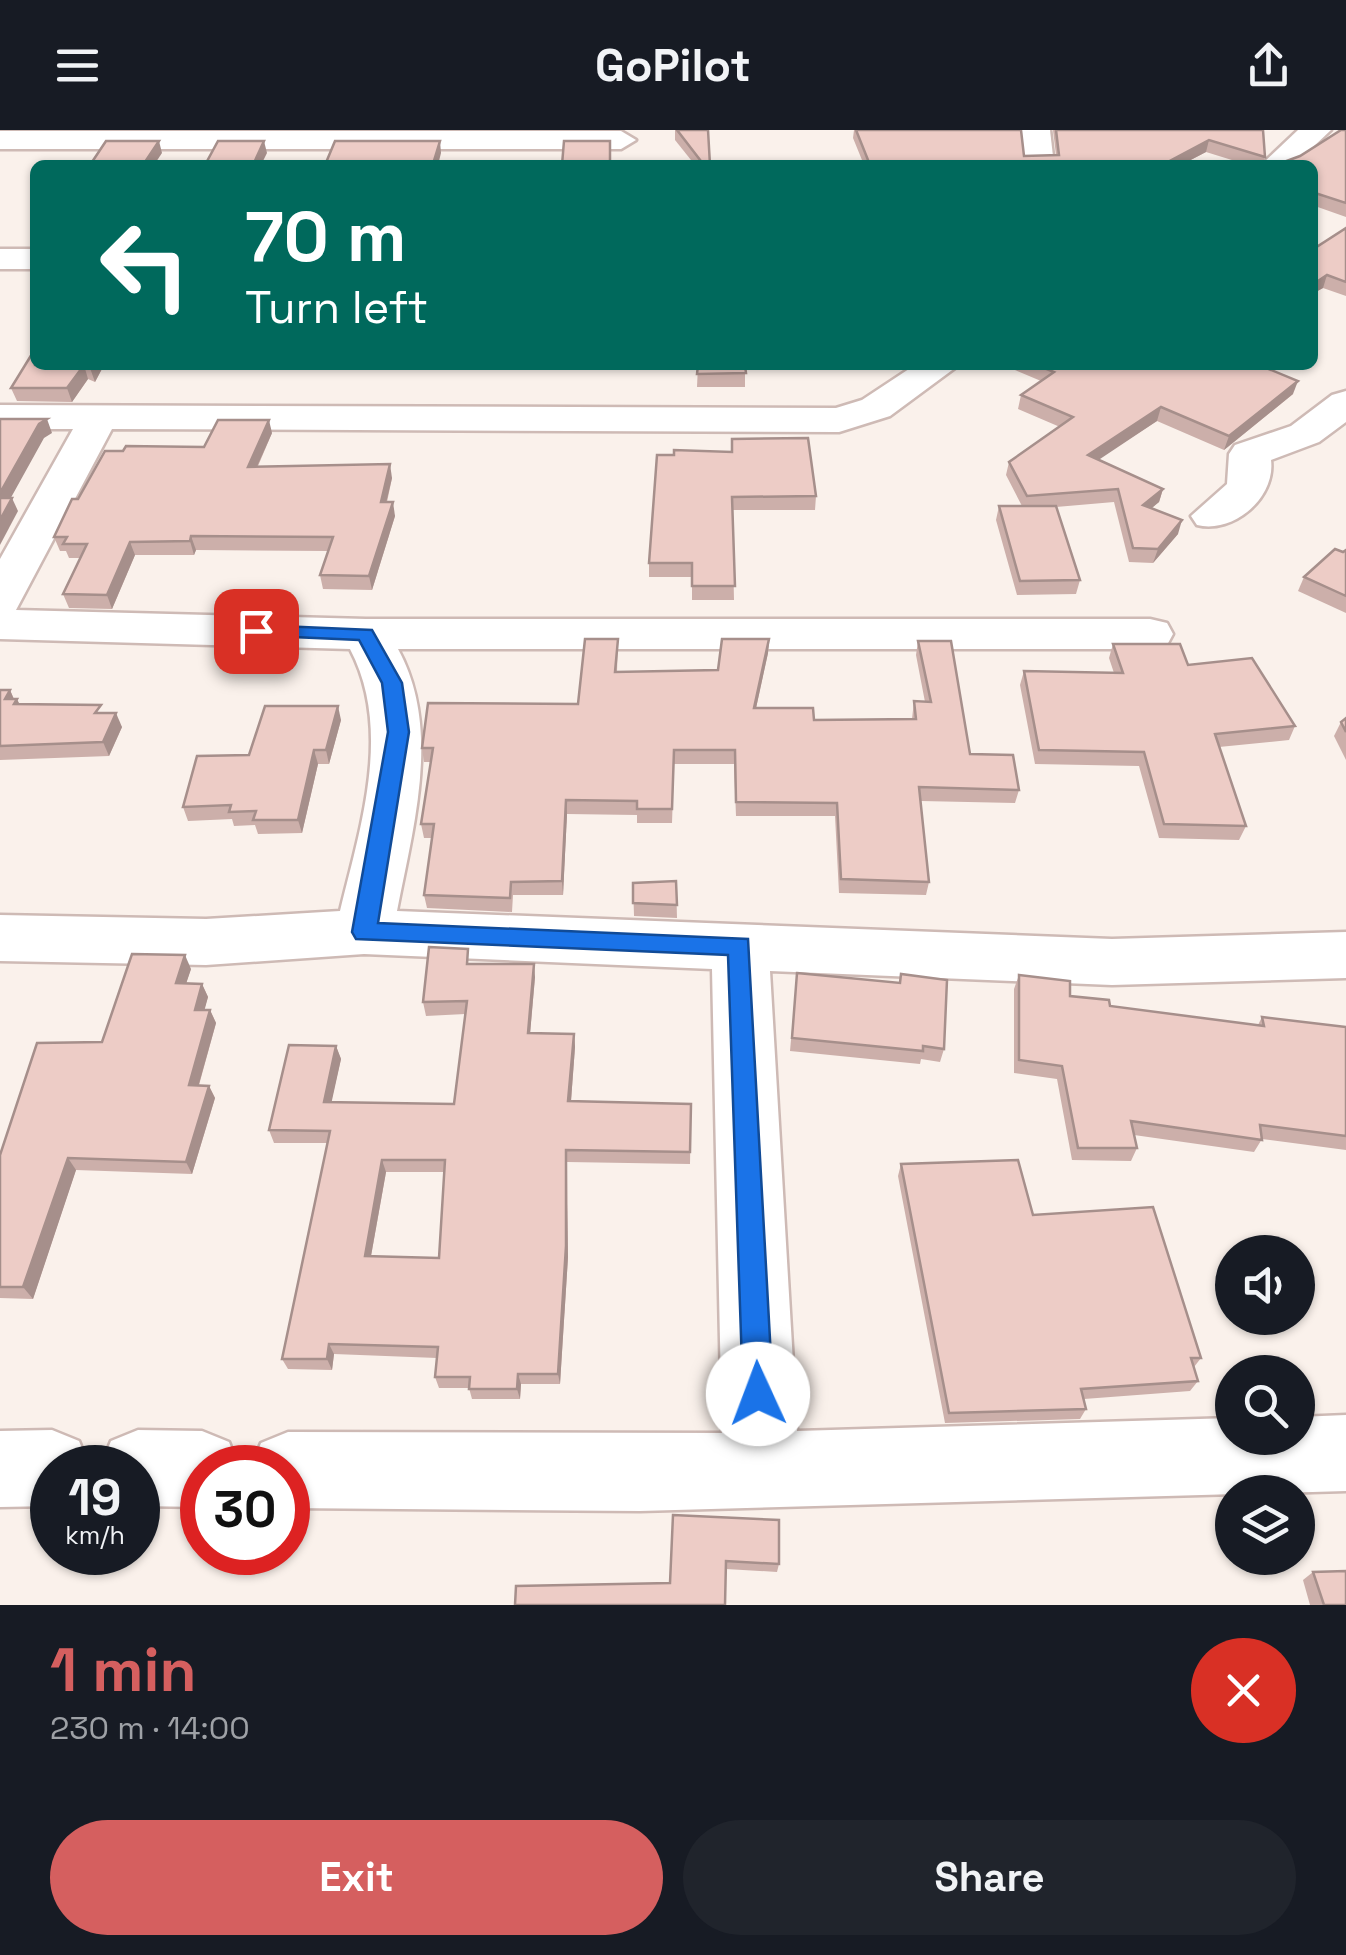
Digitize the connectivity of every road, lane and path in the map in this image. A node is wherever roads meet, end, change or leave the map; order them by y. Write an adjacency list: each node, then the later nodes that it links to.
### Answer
1 (1035, 130): 5 (street)
2 (1316, 130): 6 (street)
3 (622, 140): 4 (street)
4 (12, 150)
5 (1038, 160)
6 (1282, 160)
7 (0, 259): 8 (street)
8 (30, 259)
9 (933, 370): 12 (street)
10 (1346, 403): 13 (street)
11 (0, 417): 12 (street)
12 (99, 417): 14 (street)
13 (1212, 516)
14 (0, 600)
15 (0, 624): 16 (street)
16 (366, 634): 17 (street); 18 (street)
17 (1150, 634)
18 (364, 932): 19 (street); 20 (street)
19 (0, 938)
20 (740, 946): 21 (street); 24 (street)
21 (1346, 955)
22 (1346, 1453): 24 (street)
23 (30, 1469): 25 (street)
24 (761, 1469): 26 (street)
25 (0, 1470)
26 (310, 1470)

